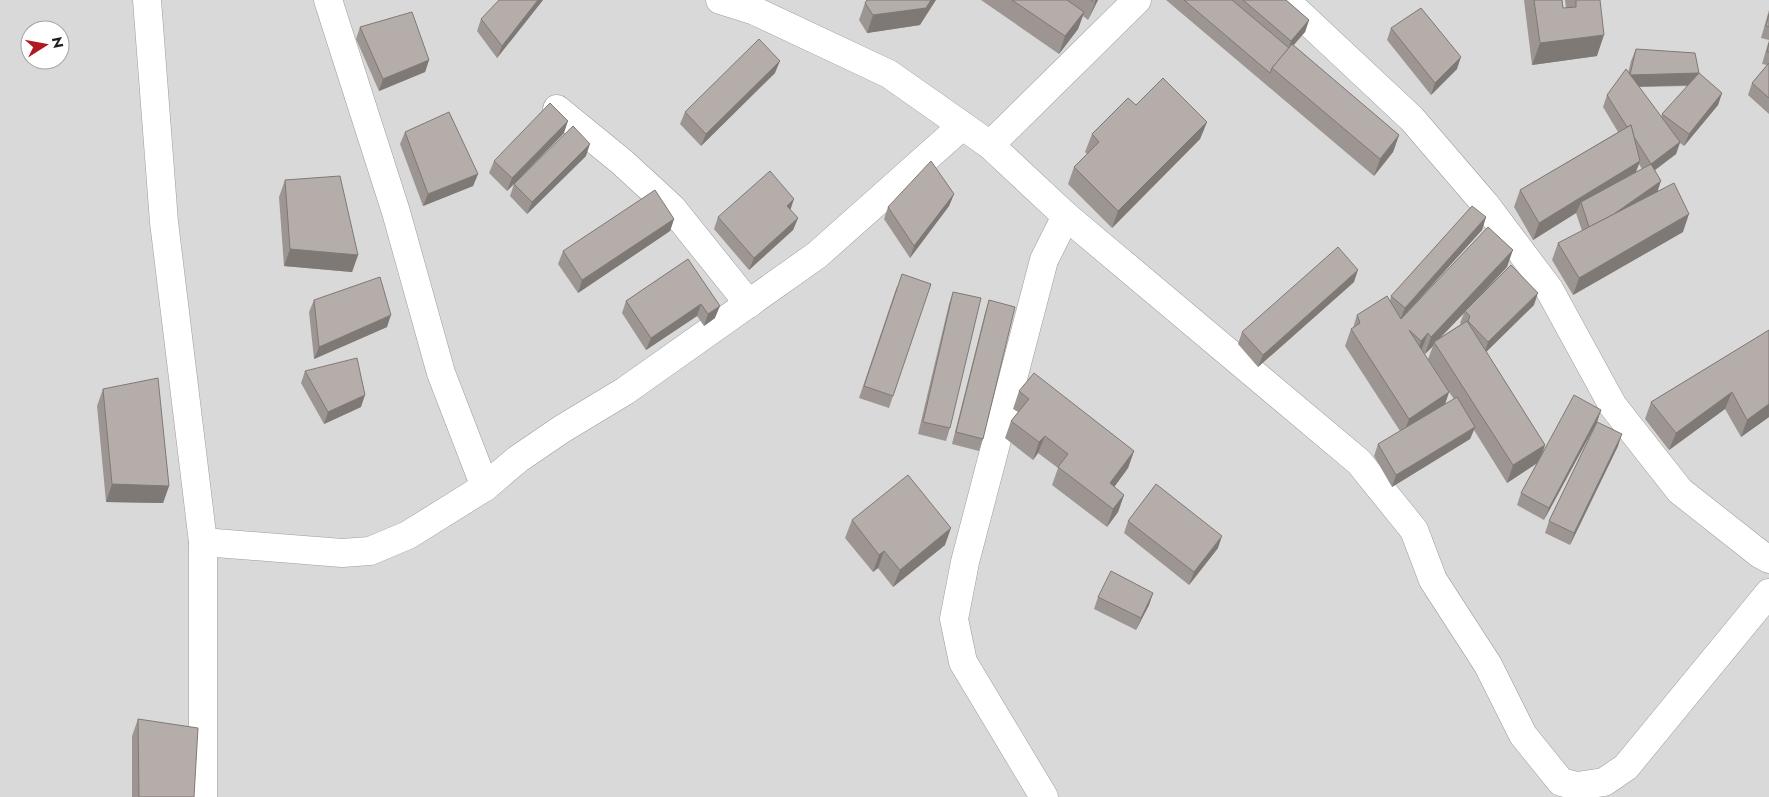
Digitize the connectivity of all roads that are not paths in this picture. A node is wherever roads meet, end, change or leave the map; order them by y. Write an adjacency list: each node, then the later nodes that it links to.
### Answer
1 (147, 0): 12 (street)
2 (328, 0): 11 (street)
3 (720, 0): 7 (street)
4 (1137, 0): 8 (street)
5 (1285, 0): 13 (street)
6 (557, 109): 10 (street)
7 (962, 126): 8 (street); 10 (street)
8 (990, 144): 9 (street)
9 (1066, 216): 14 (street); 16 (street)
10 (749, 304): 11 (street)
11 (485, 487): 12 (street)
12 (203, 542): 15 (street)
13 (1769, 558)
14 (1769, 593)
15 (203, 797)
16 (1044, 797)

